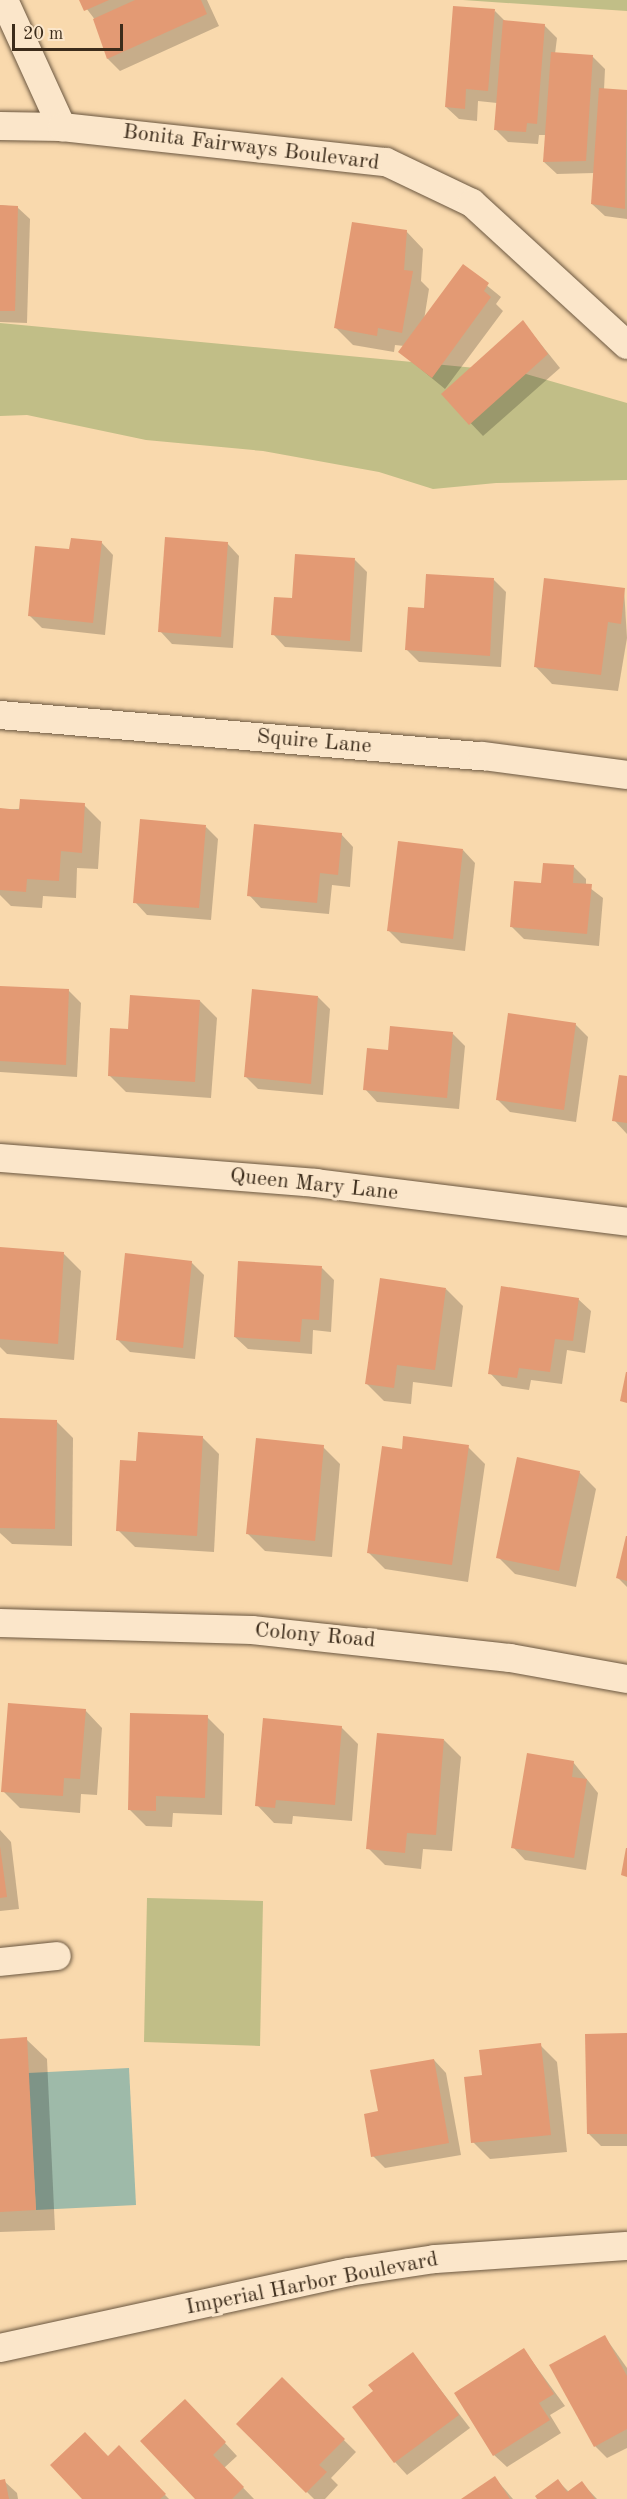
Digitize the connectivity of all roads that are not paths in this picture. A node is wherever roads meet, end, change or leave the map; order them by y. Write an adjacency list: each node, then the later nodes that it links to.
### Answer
1 (4, 0): 3 (street)
2 (0, 126): 3 (street, Bonita Fairways Boulevard)
3 (62, 127): 4 (street, Bonita Fairways Boulevard)
4 (627, 345)
5 (0, 715): 6 (street, Squire Lane)
6 (627, 775)
7 (0, 1158): 8 (street, Queen Mary Lane)
8 (627, 1222)
9 (0, 1623): 10 (street, Colony Road)
10 (627, 1679)
11 (57, 1956): 12 (street)
12 (0, 1962)
13 (627, 2246): 14 (street, Imperial Harbor Boulevard)
14 (0, 2348)

